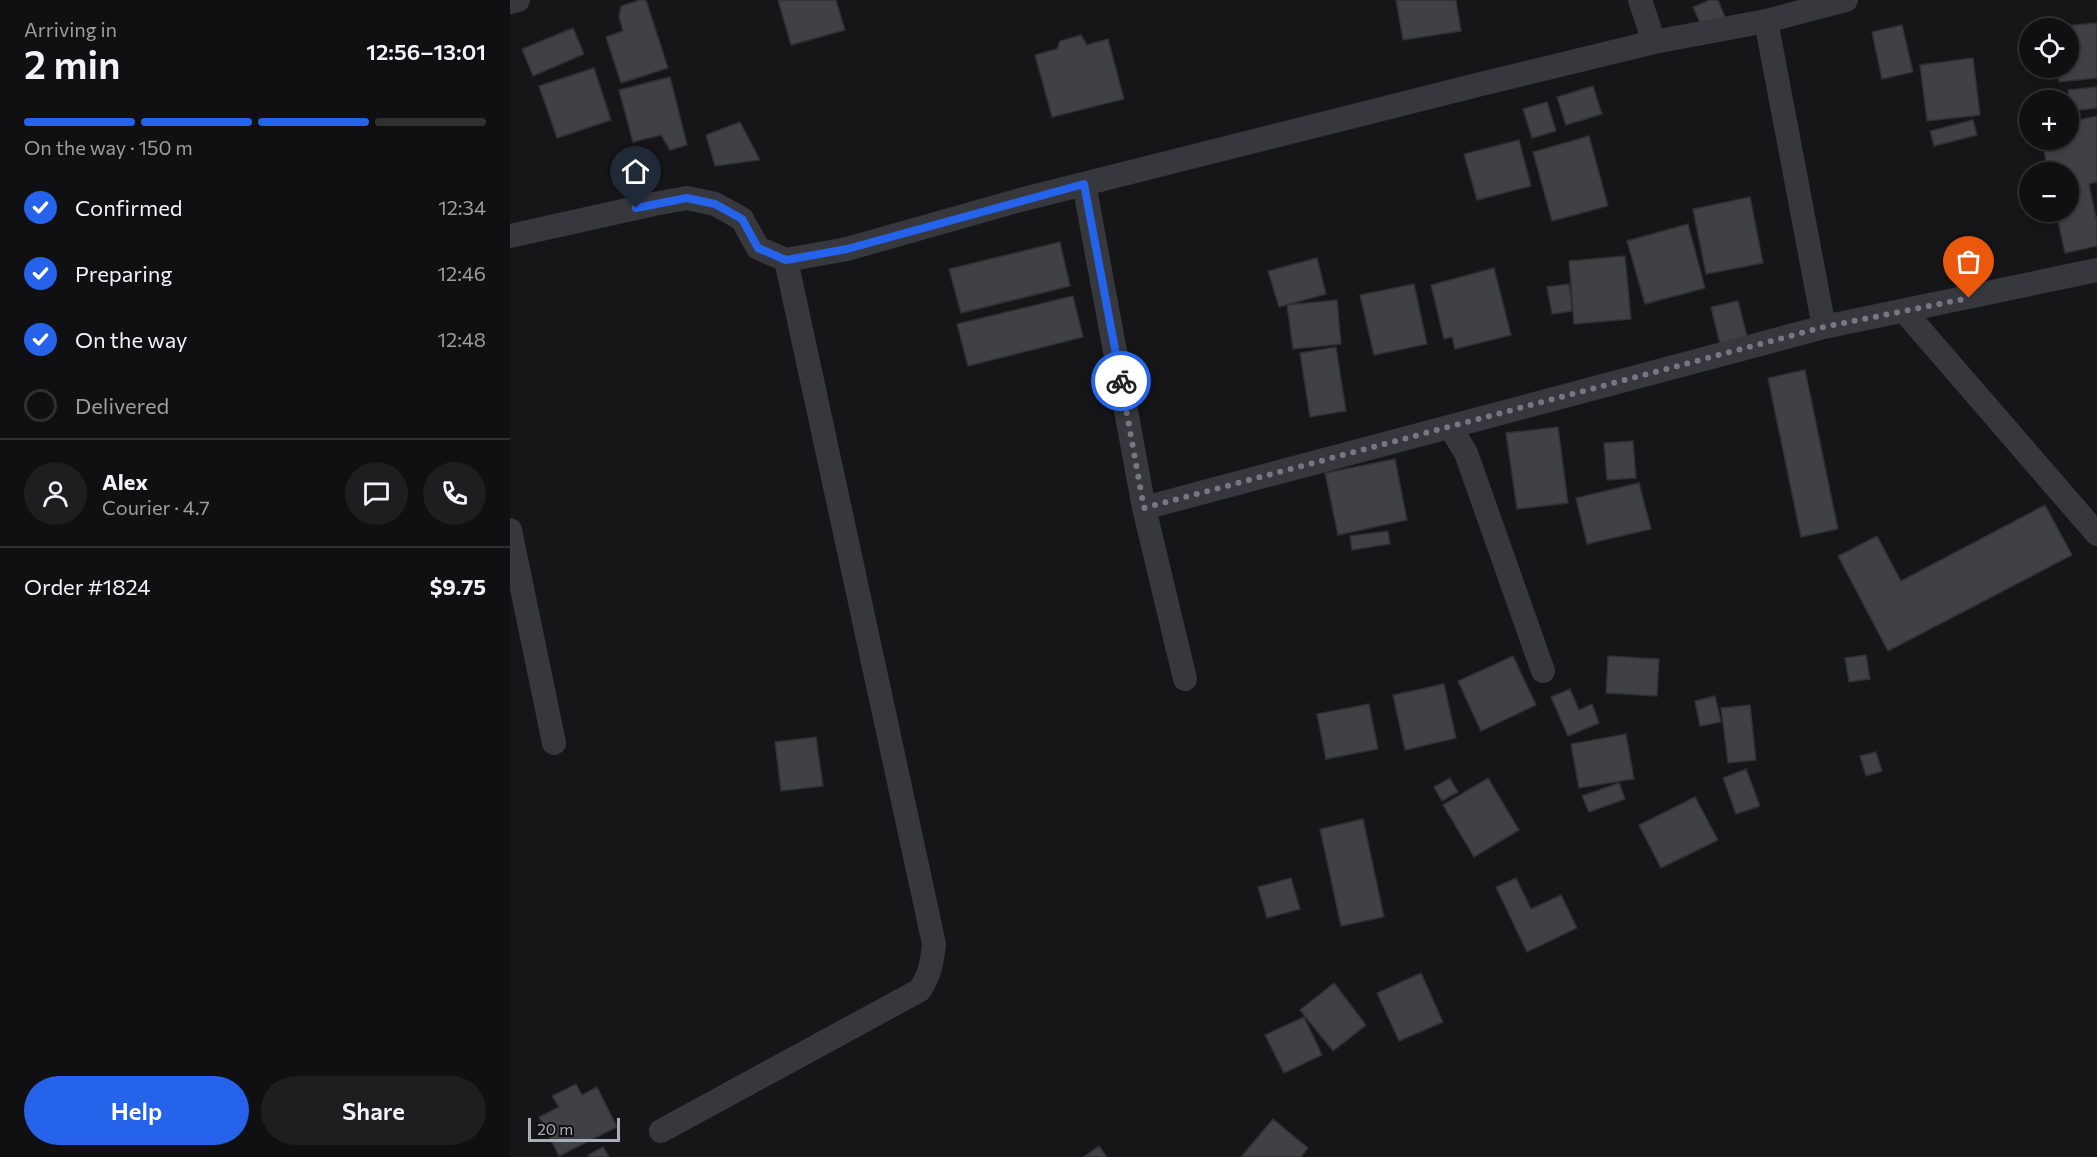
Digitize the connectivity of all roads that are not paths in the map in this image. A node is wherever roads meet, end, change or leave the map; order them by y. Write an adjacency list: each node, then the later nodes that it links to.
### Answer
1 (518, 0): 4 (street)
2 (1640, 0): 6 (street)
3 (1846, 0): 5 (street)
4 (510, 2)
5 (1766, 21): 6 (street); 12 (street)
6 (1654, 42): 7 (street)
7 (1084, 184): 9 (street); 14 (street)
8 (510, 236): 9 (street)
9 (786, 260): 20 (street)
10 (2097, 270): 11 (street)
11 (1905, 312): 12 (street); 16 (street)
12 (1824, 327): 13 (street)
13 (1449, 427): 14 (street); 17 (street)
14 (1144, 508): 18 (street)
15 (510, 530): 19 (street)
16 (2097, 534)
17 (1543, 671)
18 (1185, 679)
19 (554, 743)
20 (661, 1131)

